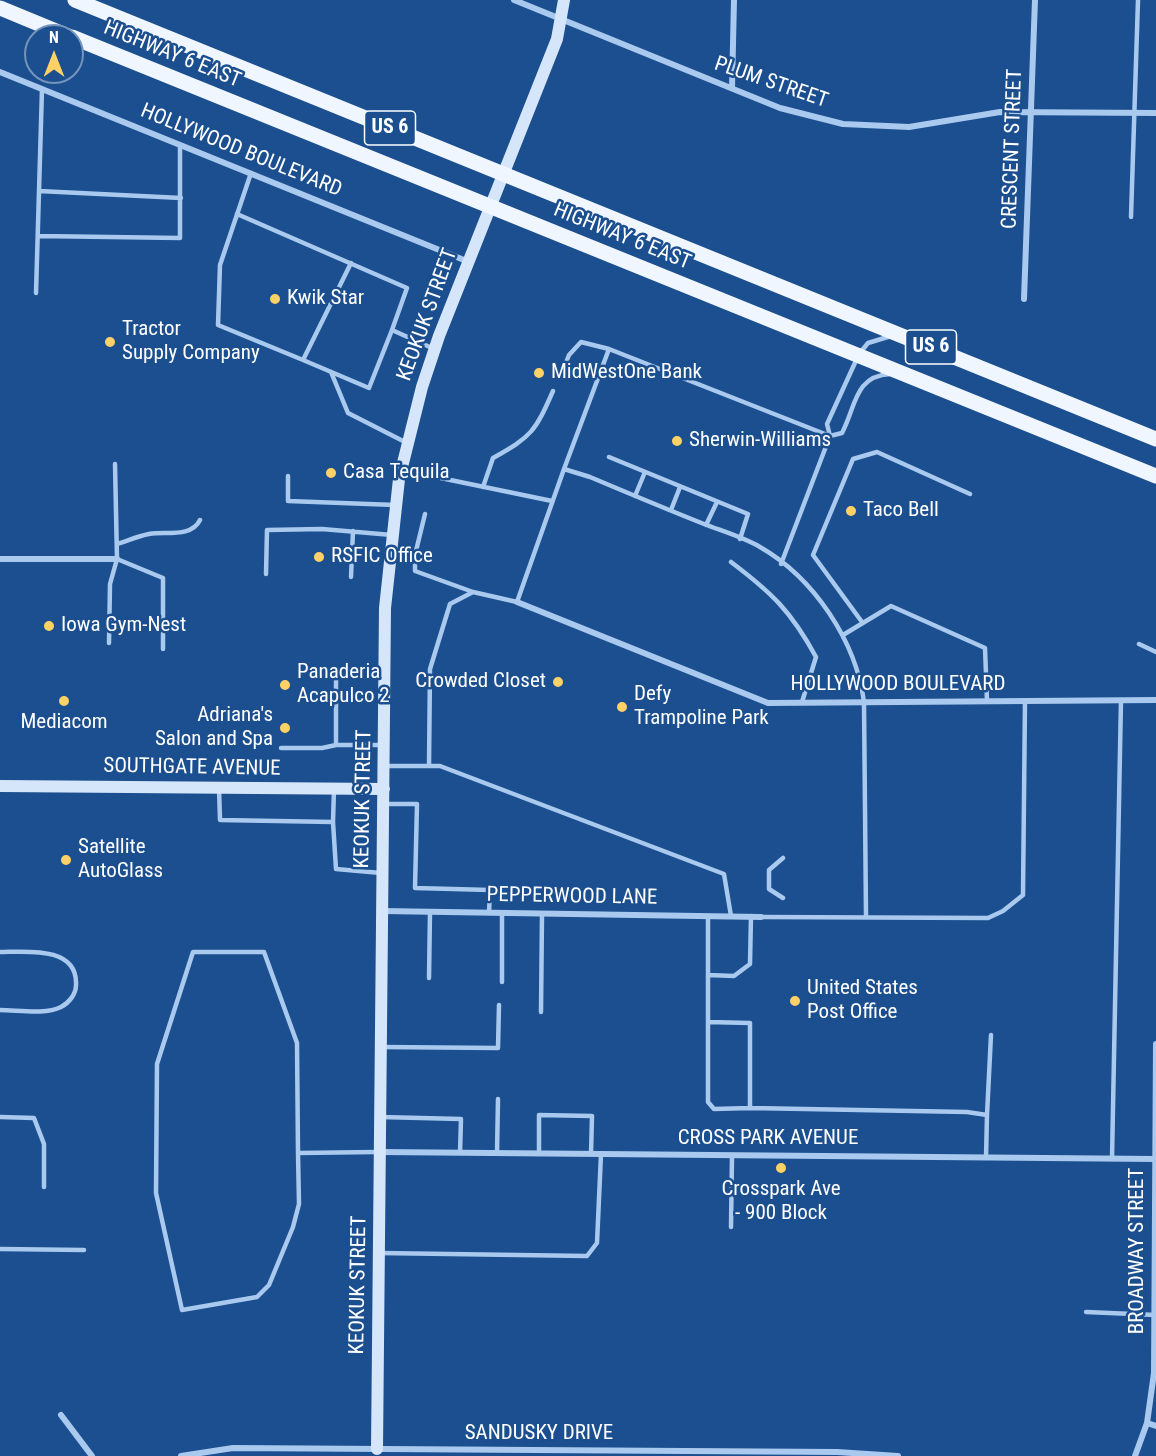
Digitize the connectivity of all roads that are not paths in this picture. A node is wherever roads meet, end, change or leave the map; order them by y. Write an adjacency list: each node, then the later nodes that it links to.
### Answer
1 (75, 0): 19 (main road, HIGHWAY 6 EAST / US 6)
2 (514, 0): 8 (street, PLUM STREET)
3 (564, 0): 8 (street, KEOKUK STREET)
4 (734, 0): 12 (street)
5 (1035, 0): 14 (street, CRESCENT STREET)
6 (1138, 0): 15 (lane)
7 (0, 8): 9 (main road, HIGHWAY 6 EAST / US 6)
8 (562, 19): 12 (street, PLUM STREET); 19 (street, KEOKUK STREET)
9 (39, 24)
10 (84, 43): 22 (main road, HIGHWAY 6 EAST / US 6)
11 (0, 72): 13 (street, HOLLYWOOD BOULEVARD)
12 (732, 88): 14 (street, PLUM STREET)
13 (42, 89): 17 (street, HOLLYWOOD BOULEVARD); 20 (lane)
14 (1031, 112): 15 (street, PLUM STREET); 29 (street, CRESCENT STREET)
15 (1135, 113): 16 (street, PLUM STREET); 24 (lane)
16 (1156, 113)
17 (180, 145): 18 (street, HOLLYWOOD BOULEVARD); 21 (lane)
18 (251, 173): 23 (lane); 26 (street, HOLLYWOOD BOULEVARD)
19 (502, 174): 22 (street, KEOKUK STREET); 31 (main road, HIGHWAY 6 EAST / US 6)
20 (39, 191): 21 (lane); 25 (lane)
21 (180, 198): 25 (lane)
22 (490, 206): 26 (street, KEOKUK STREET); 34 (main road, HIGHWAY 6 EAST / US 6)
23 (237, 214): 27 (lane); 35 (lane)
24 (1131, 217)
25 (38, 236): 28 (lane)
26 (469, 262): 33 (street, KEOKUK STREET)
27 (351, 263): 30 (lane); 35 (lane)
28 (36, 293)
29 (1024, 298)
30 (392, 330): 33 (lane); 37 (lane)
31 (899, 334): 34 (lane); 41 (main road, HIGHWAY 6 EAST / US 6)
32 (609, 348): 36 (lane); 40 (lane); 45 (lane)
33 (435, 350): 42 (street, KEOKUK STREET)
34 (859, 354): 38 (main road, HIGHWAY 6 EAST / US 6); 40 (lane)
35 (303, 360): 37 (lane)
36 (563, 370)
37 (331, 372): 42 (lane)
38 (905, 373): 40 (lane); 49 (main road, HIGHWAY 6 EAST / US 6)
39 (553, 391): 50 (lane)
40 (830, 436): 68 (lane)
41 (1156, 439)
42 (407, 443): 46 (street, KEOKUK STREET)
43 (609, 458): 47 (lane)
44 (115, 464): 64 (lane)
45 (564, 469): 53 (lane); 54 (lane)
46 (401, 470): 50 (lane); 56 (street, KEOKUK STREET)
47 (645, 472): 51 (lane); 53 (lane)
48 (288, 476): 56 (lane)
49 (1156, 476)
50 (483, 487): 54 (lane)
51 (680, 487): 55 (lane); 57 (lane)
52 (970, 494): 73 (lane)
53 (635, 496): 57 (lane)
54 (552, 501): 72 (lane)
55 (717, 502): 60 (lane); 63 (lane)
56 (395, 505): 62 (street, KEOKUK STREET)
57 (671, 510): 60 (lane)
58 (425, 514): 71 (lane)
59 (200, 519): 64 (lane)
60 (706, 525): 63 (lane)
61 (353, 531): 62 (lane); 69 (lane); 70 (lane)
62 (392, 535): 87 (street, KEOKUK STREET)
63 (740, 538): 68 (lane)
64 (117, 544): 66 (lane)
65 (0, 559): 66 (street)
66 (117, 559): 75 (lane); 77 (lane)
67 (731, 562): 84 (lane)
68 (781, 564): 74 (lane)
69 (266, 574)
70 (351, 577)
71 (473, 592): 72 (lane); 90 (lane)
72 (517, 602): 84 (street, HOLLYWOOD BOULEVARD)
73 (862, 622): 74 (lane); 82 (lane)
74 (843, 635): 85 (lane)
75 (109, 643)
76 (1138, 644): 78 (lane)
77 (163, 649)
78 (1156, 652)
79 (336, 679): 86 (lane)
80 (1121, 700): 81 (street, HOLLYWOOD BOULEVARD); 83 (street, HOLLYWOOD BOULEVARD); 136 (lane)
81 (1156, 700)
82 (987, 701): 83 (street, HOLLYWOOD BOULEVARD); 85 (street, HOLLYWOOD BOULEVARD)
83 (1025, 701): 109 (lane)
84 (802, 702): 85 (street, HOLLYWOOD BOULEVARD)
85 (864, 702): 109 (lane)
86 (336, 745): 87 (lane); 88 (lane)
87 (384, 746): 89 (street, KEOKUK STREET)
88 (281, 748)
89 (384, 766): 90 (lane); 94 (street, KEOKUK STREET)
90 (429, 766): 106 (lane)
91 (0, 786): 92 (street, SOUTHGATE AVENUE)
92 (219, 788): 93 (street, SOUTHGATE AVENUE); 96 (lane)
93 (333, 789): 94 (street, SOUTHGATE AVENUE); 96 (lane)
94 (384, 789): 95 (street, KEOKUK STREET)
95 (384, 804): 98 (street, KEOKUK STREET); 102 (lane)
96 (333, 822): 98 (lane)
97 (783, 858): 99 (lane)
98 (383, 873): 100 (street, KEOKUK STREET)
99 (783, 898)
100 (382, 911): 101 (street, PEPPERWOOD LANE); 120 (street, KEOKUK STREET)
101 (430, 912): 102 (street, PEPPERWOOD LANE); 112 (lane)
102 (489, 913): 103 (street, PEPPERWOOD LANE)
103 (502, 913): 104 (street, PEPPERWOOD LANE); 113 (lane)
104 (542, 914): 105 (street, PEPPERWOOD LANE); 116 (lane)
105 (708, 916): 106 (street, PEPPERWOOD LANE); 111 (lane)
106 (731, 916): 107 (street, PEPPERWOOD LANE)
107 (751, 916): 108 (street, PEPPERWOOD LANE); 111 (lane)
108 (761, 916): 109 (lane)
109 (866, 916)
110 (0, 952): 115 (lane)
111 (708, 975): 117 (lane)
112 (429, 978)
113 (501, 982)
114 (499, 1005): 120 (lane)
115 (0, 1010)
116 (541, 1012)
117 (708, 1023): 122 (lane); 122 (lane)
118 (991, 1035): 123 (lane)
119 (1156, 1044): 126 (street, BROADWAY STREET)
120 (381, 1047): 125 (street, KEOKUK STREET)
121 (498, 1099): 130 (lane)
122 (750, 1108): 123 (lane)
123 (987, 1115): 135 (lane)
124 (0, 1117): 138 (lane)
125 (380, 1117): 127 (street, KEOKUK STREET); 129 (lane)
126 (1156, 1122): 137 (street, BROADWAY STREET)
127 (380, 1152): 128 (lane); 129 (street, CROSS PARK AVENUE); 142 (street, KEOKUK STREET)
128 (298, 1153): 128 (lane)
129 (460, 1153): 130 (street, CROSS PARK AVENUE)
130 (497, 1153): 131 (street, CROSS PARK AVENUE)
131 (539, 1154): 132 (street, CROSS PARK AVENUE); 132 (lane)
132 (591, 1154): 133 (street, CROSS PARK AVENUE)
133 (601, 1154): 134 (street, CROSS PARK AVENUE); 142 (lane)
134 (732, 1156): 135 (street, CROSS PARK AVENUE); 139 (lane)
135 (986, 1158): 136 (street, CROSS PARK AVENUE)
136 (1112, 1159): 137 (street, CROSS PARK AVENUE)
137 (1155, 1159): 144 (street, BROADWAY STREET)
138 (44, 1187)
139 (731, 1227)
140 (0, 1249): 141 (lane)
141 (84, 1250)
142 (379, 1253): 148 (street, KEOKUK STREET)
143 (1086, 1312): 144 (lane)
144 (1155, 1315): 146 (street, BROADWAY STREET)
145 (61, 1415): 150 (street)
146 (1147, 1423): 147 (street); 153 (street, BROADWAY STREET)
147 (1156, 1426)
148 (377, 1449): 149 (street, SANDUSKY DRIVE); 151 (street, SANDUSKY DRIVE)
149 (456, 1453): 152 (street, SANDUSKY DRIVE)
150 (92, 1456)
151 (181, 1456)
152 (897, 1456)
153 (1135, 1456)

